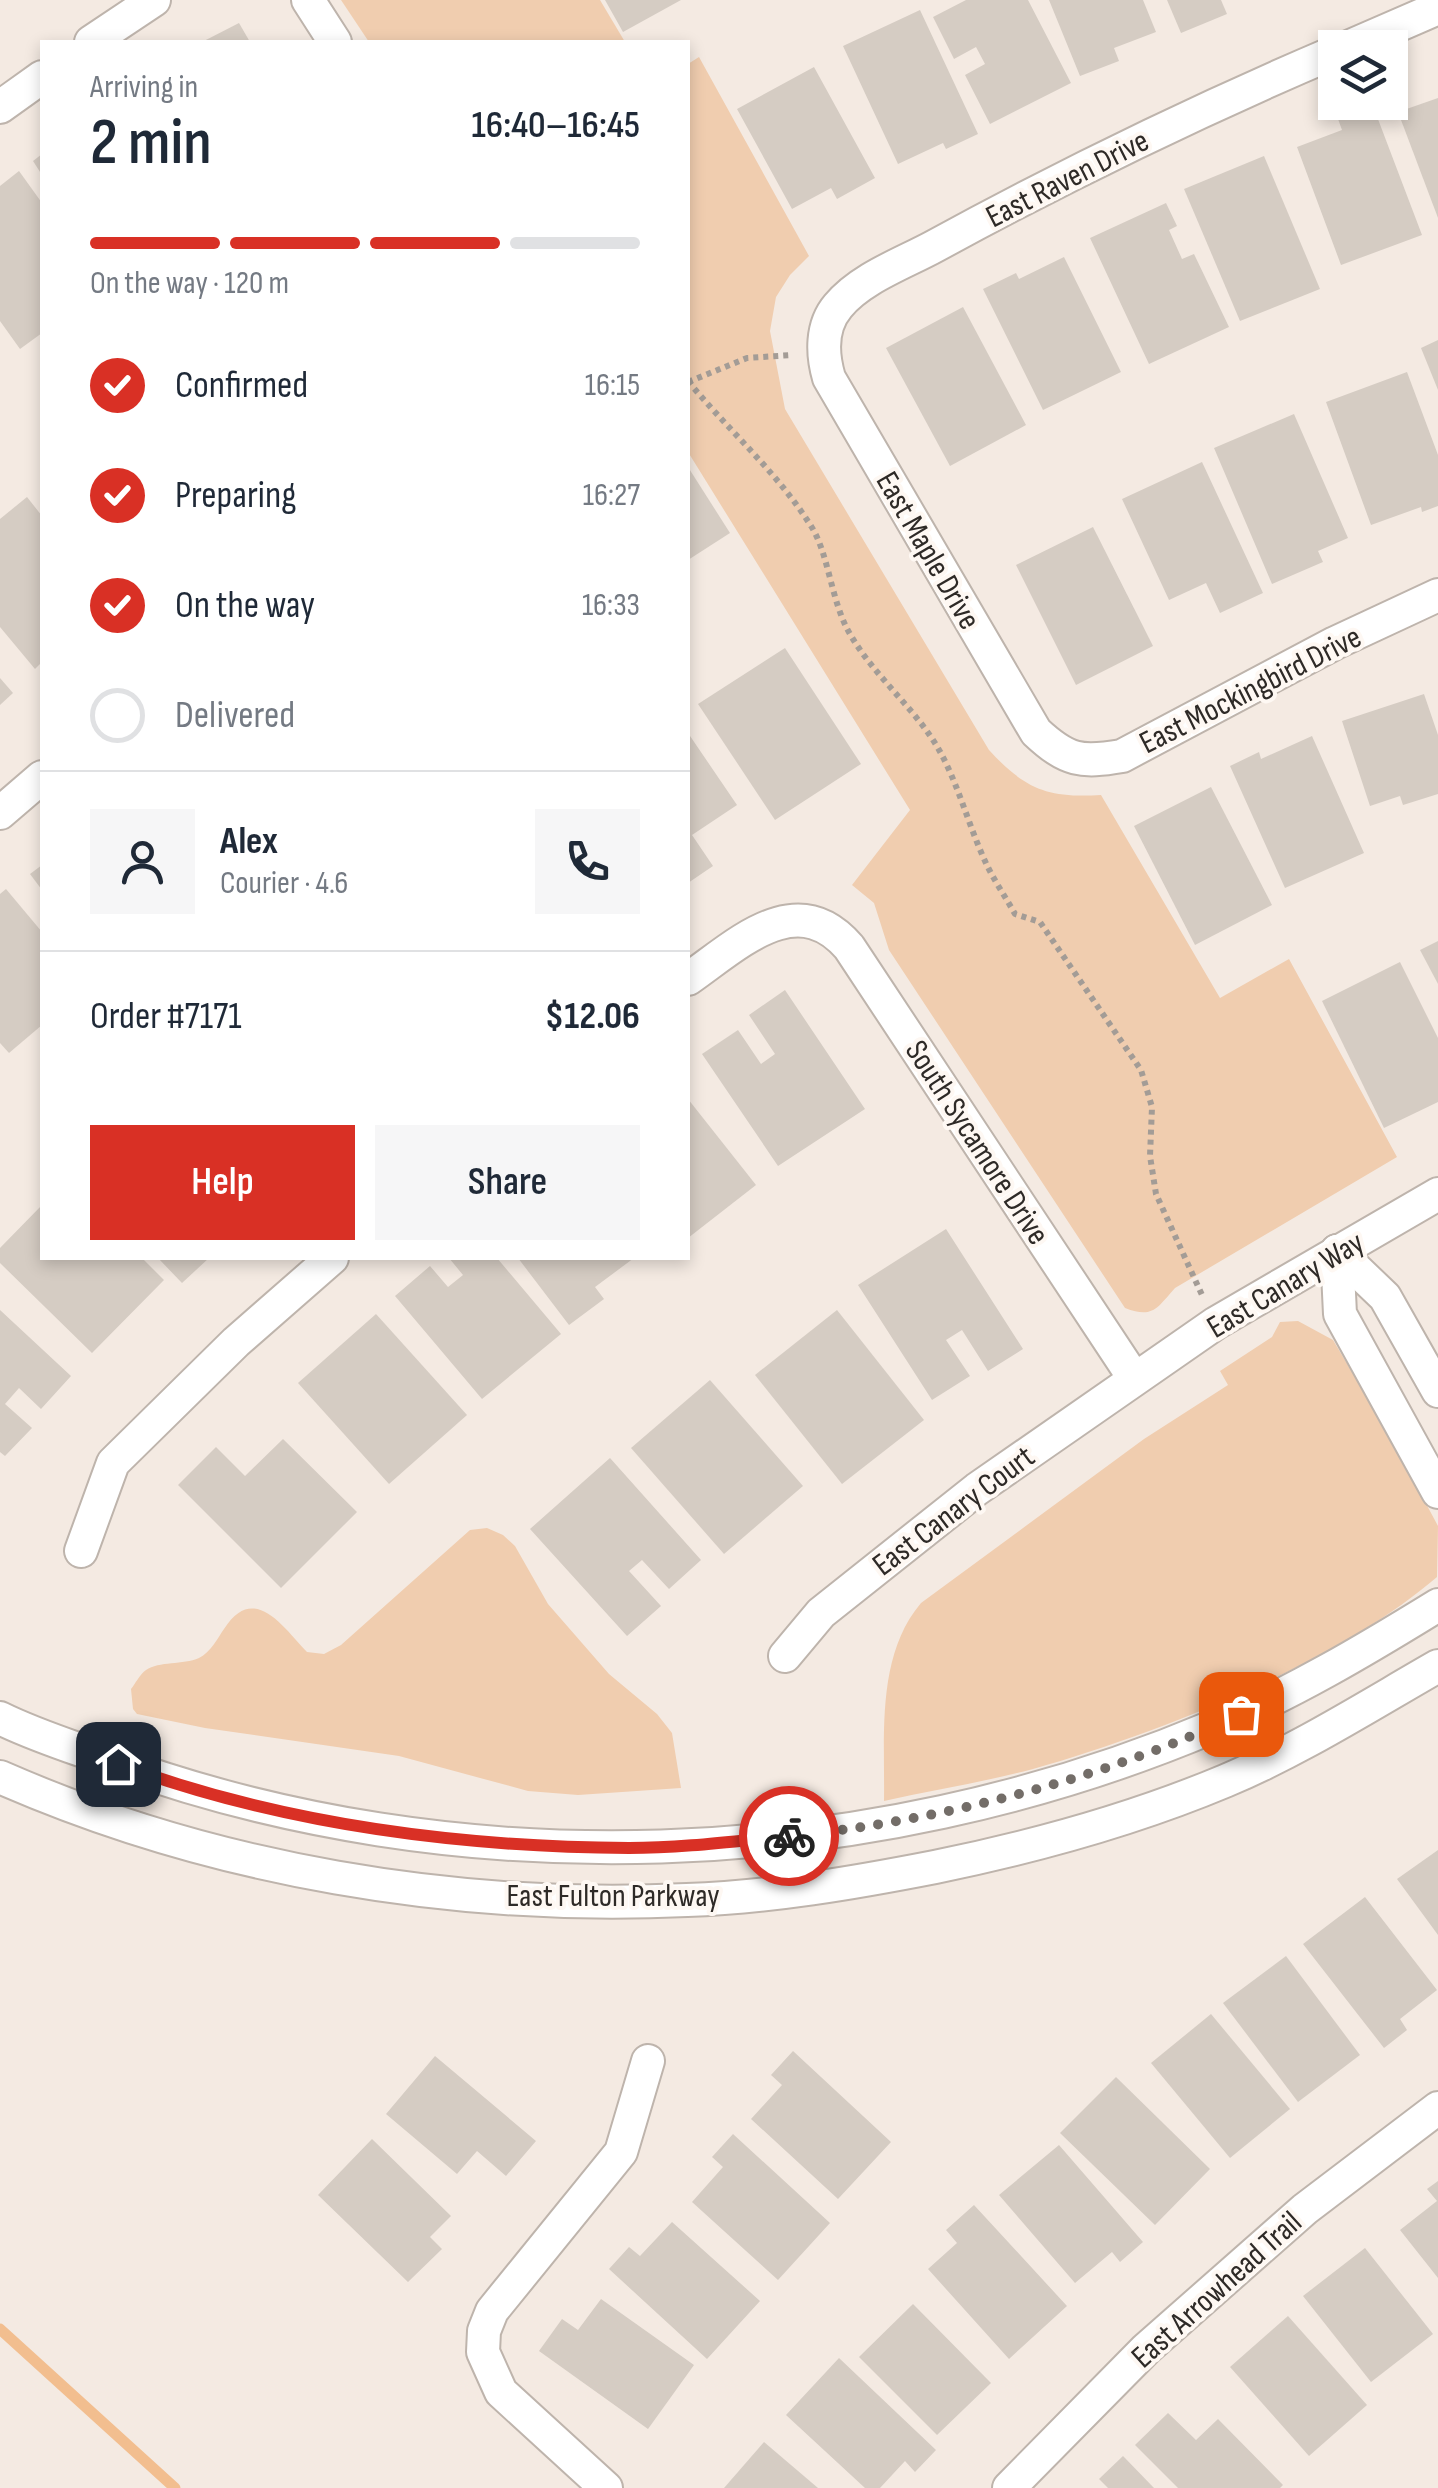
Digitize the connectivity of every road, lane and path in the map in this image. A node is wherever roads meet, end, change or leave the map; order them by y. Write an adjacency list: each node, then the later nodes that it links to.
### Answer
1 (154, 0): 5 (street)
2 (308, 0): 6 (street)
3 (1438, 8): 4 (street)
4 (1387, 30)
5 (94, 40)
6 (334, 40)
7 (1318, 59): 10 (street, East Raven Drive)
8 (40, 78): 9 (street)
9 (0, 108)
10 (824, 347): 11 (path); 14 (street, East Maple Drive)
11 (690, 381)
12 (690, 384): 21 (path)
13 (1438, 595): 14 (street, East Mockingbird Drive)
14 (1058, 753)
15 (40, 779): 16 (street)
16 (0, 813)
17 (690, 978): 22 (street, South Sycamore Drive)
18 (1438, 1194): 19 (street, East Canary Way)
19 (1337, 1251): 21 (street, East Canary Way); 23 (street); 24 (street)
20 (330, 1260): 25 (street)
21 (1216, 1323): 22 (street, East Canary Way)
22 (1134, 1378): 27 (street, East Canary Court)
23 (1438, 1391)
24 (1438, 1492)
25 (82, 1552)
26 (1438, 1606): 29 (street, East Fulton Parkway)
27 (785, 1656)
28 (1438, 1666): 30 (street, East Fulton Parkway)
29 (0, 1718)
30 (0, 1777)
31 (648, 2061): 33 (street)
32 (1438, 2108): 34 (street, East Arrowhead Trail)
33 (606, 2488)
34 (1010, 2488)

